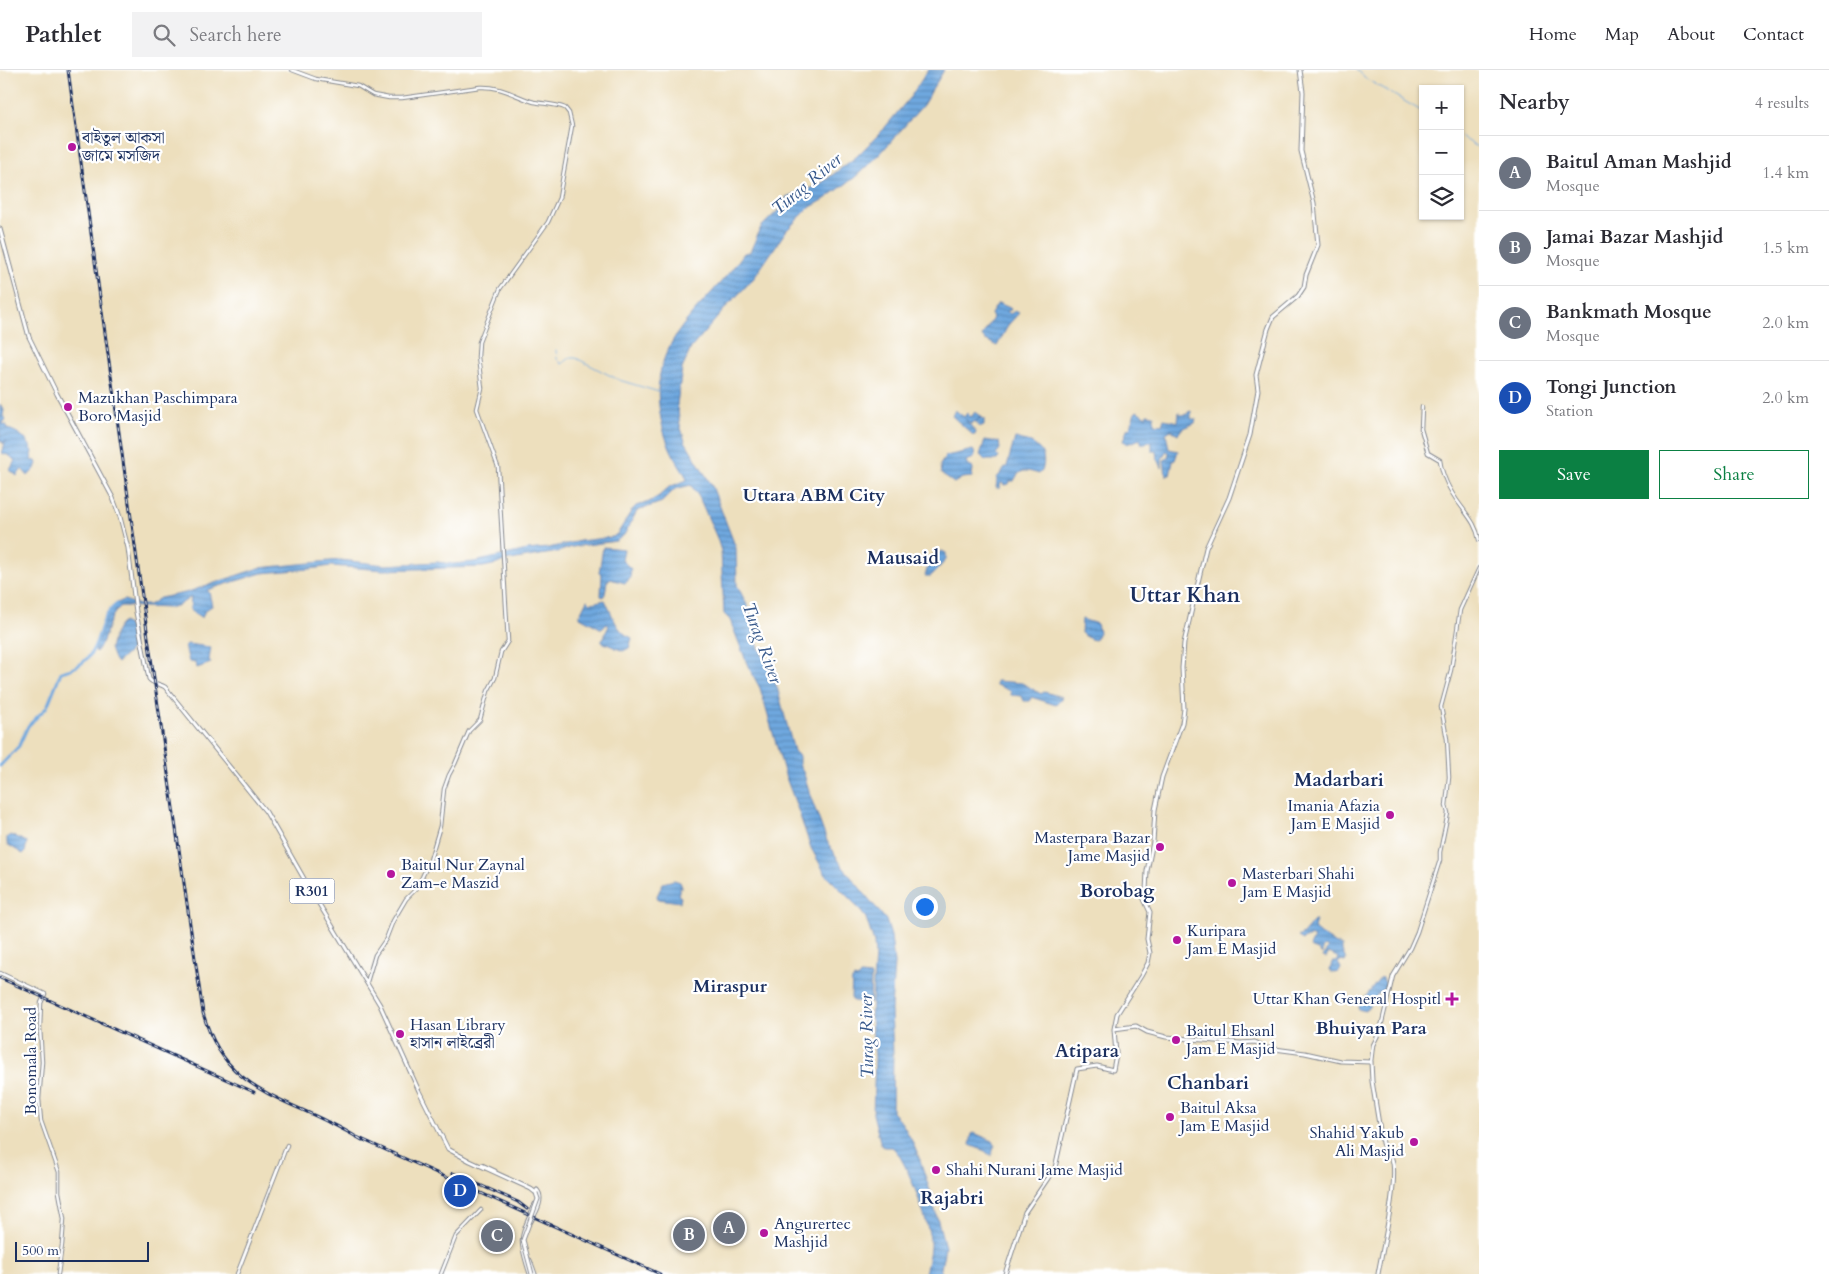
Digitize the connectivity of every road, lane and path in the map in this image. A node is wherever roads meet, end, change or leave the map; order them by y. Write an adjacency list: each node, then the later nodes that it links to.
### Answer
1 (292, 70): 8 (street)
2 (1300, 70): 9 (main road)
3 (0, 229): 8 (main road, R301)
4 (1422, 407): 5 (street)
5 (1479, 540)
6 (1479, 568): 10 (street)
7 (0, 973): 14 (street, Bonomala Road)
8 (367, 982): 12 (main road, R301)
9 (1114, 1029): 10 (main road); 18 (main road)
10 (1371, 1062): 19 (main road)
11 (287, 1145): 15 (street)
12 (470, 1162): 17 (main road, R301); 17 (main road, R301, bridge)
13 (481, 1210): 16 (street)
14 (58, 1274)
15 (237, 1274)
16 (441, 1274)
17 (532, 1274)
18 (1005, 1274)
19 (1378, 1274)

